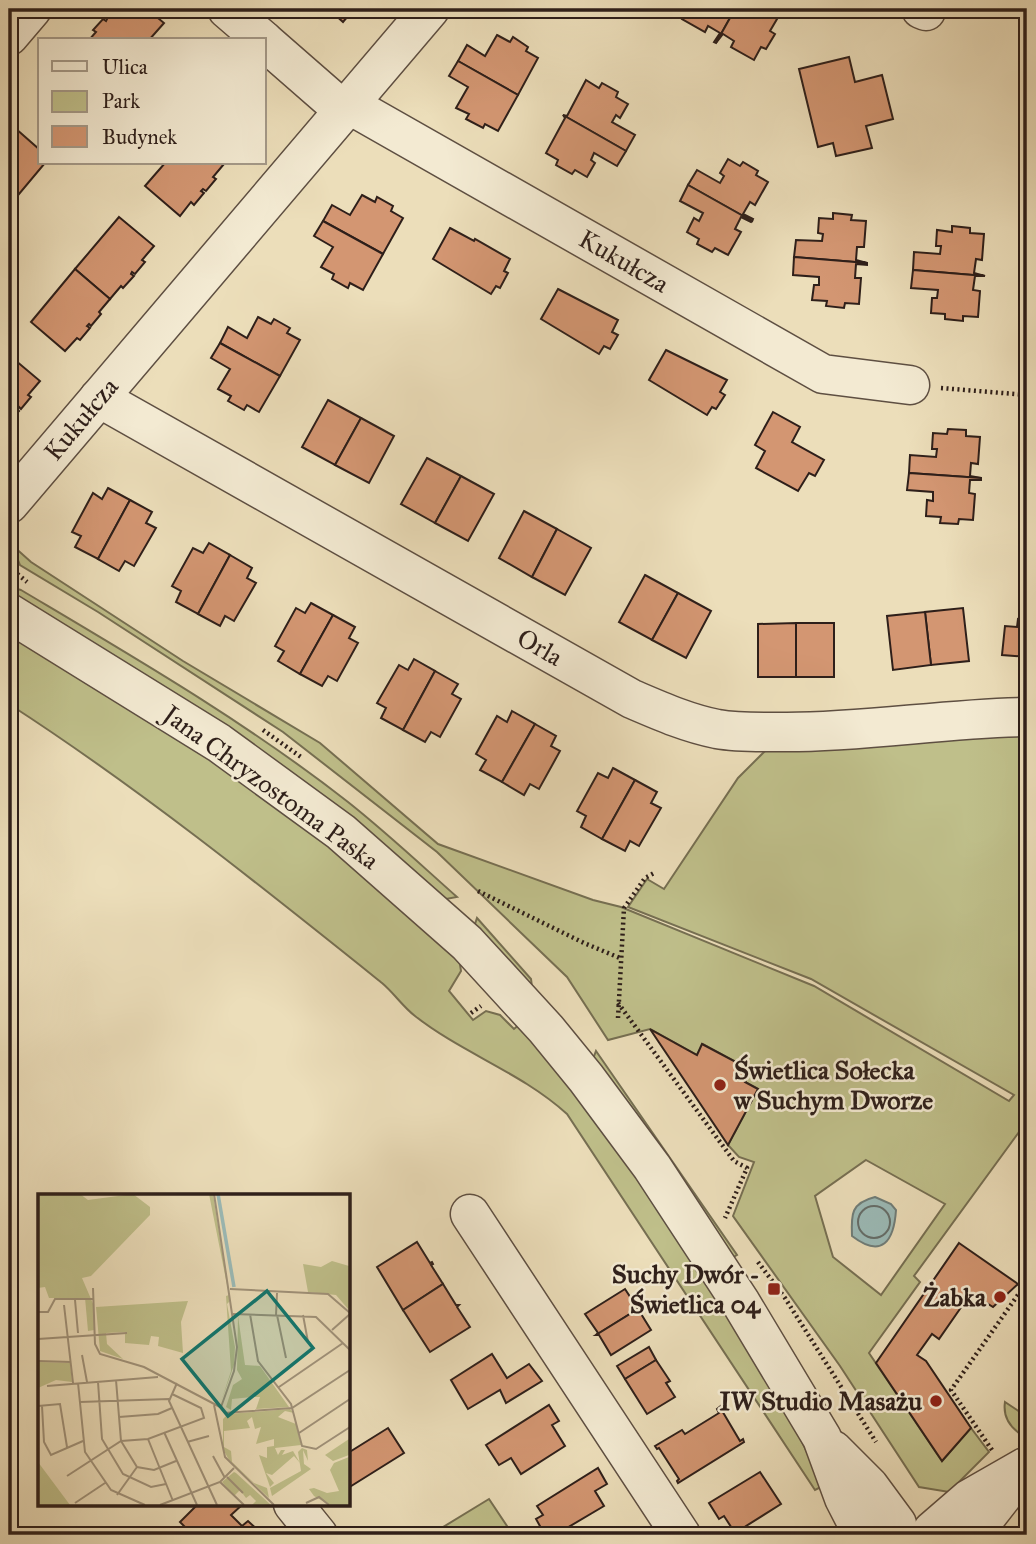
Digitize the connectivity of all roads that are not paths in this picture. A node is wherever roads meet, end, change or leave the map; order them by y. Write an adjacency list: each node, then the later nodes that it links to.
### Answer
1 (32, 9): 4 (street)
2 (227, 9): 5 (street, Kukułcza)
3 (430, 9): 7 (street, Kukułcza)
4 (9, 36)
5 (261, 38)
6 (266, 43): 7 (street, Kukułcza)
7 (346, 107): 8 (street, Kukułcza); 9 (street, Kukułcza)
8 (910, 385)
9 (99, 398): 10 (street, Kukułcza); 12 (street, Orla)
10 (9, 504)
11 (9, 613): 16 (street, Jana Chryzostoma Paska)
12 (1027, 718)
13 (470, 1214): 18 (street)
14 (1026, 1465): 16 (street); 19 (street)
15 (295, 1506): 17 (street)
16 (901, 1532)
17 (318, 1535)
18 (681, 1535)
19 (972, 1535)

